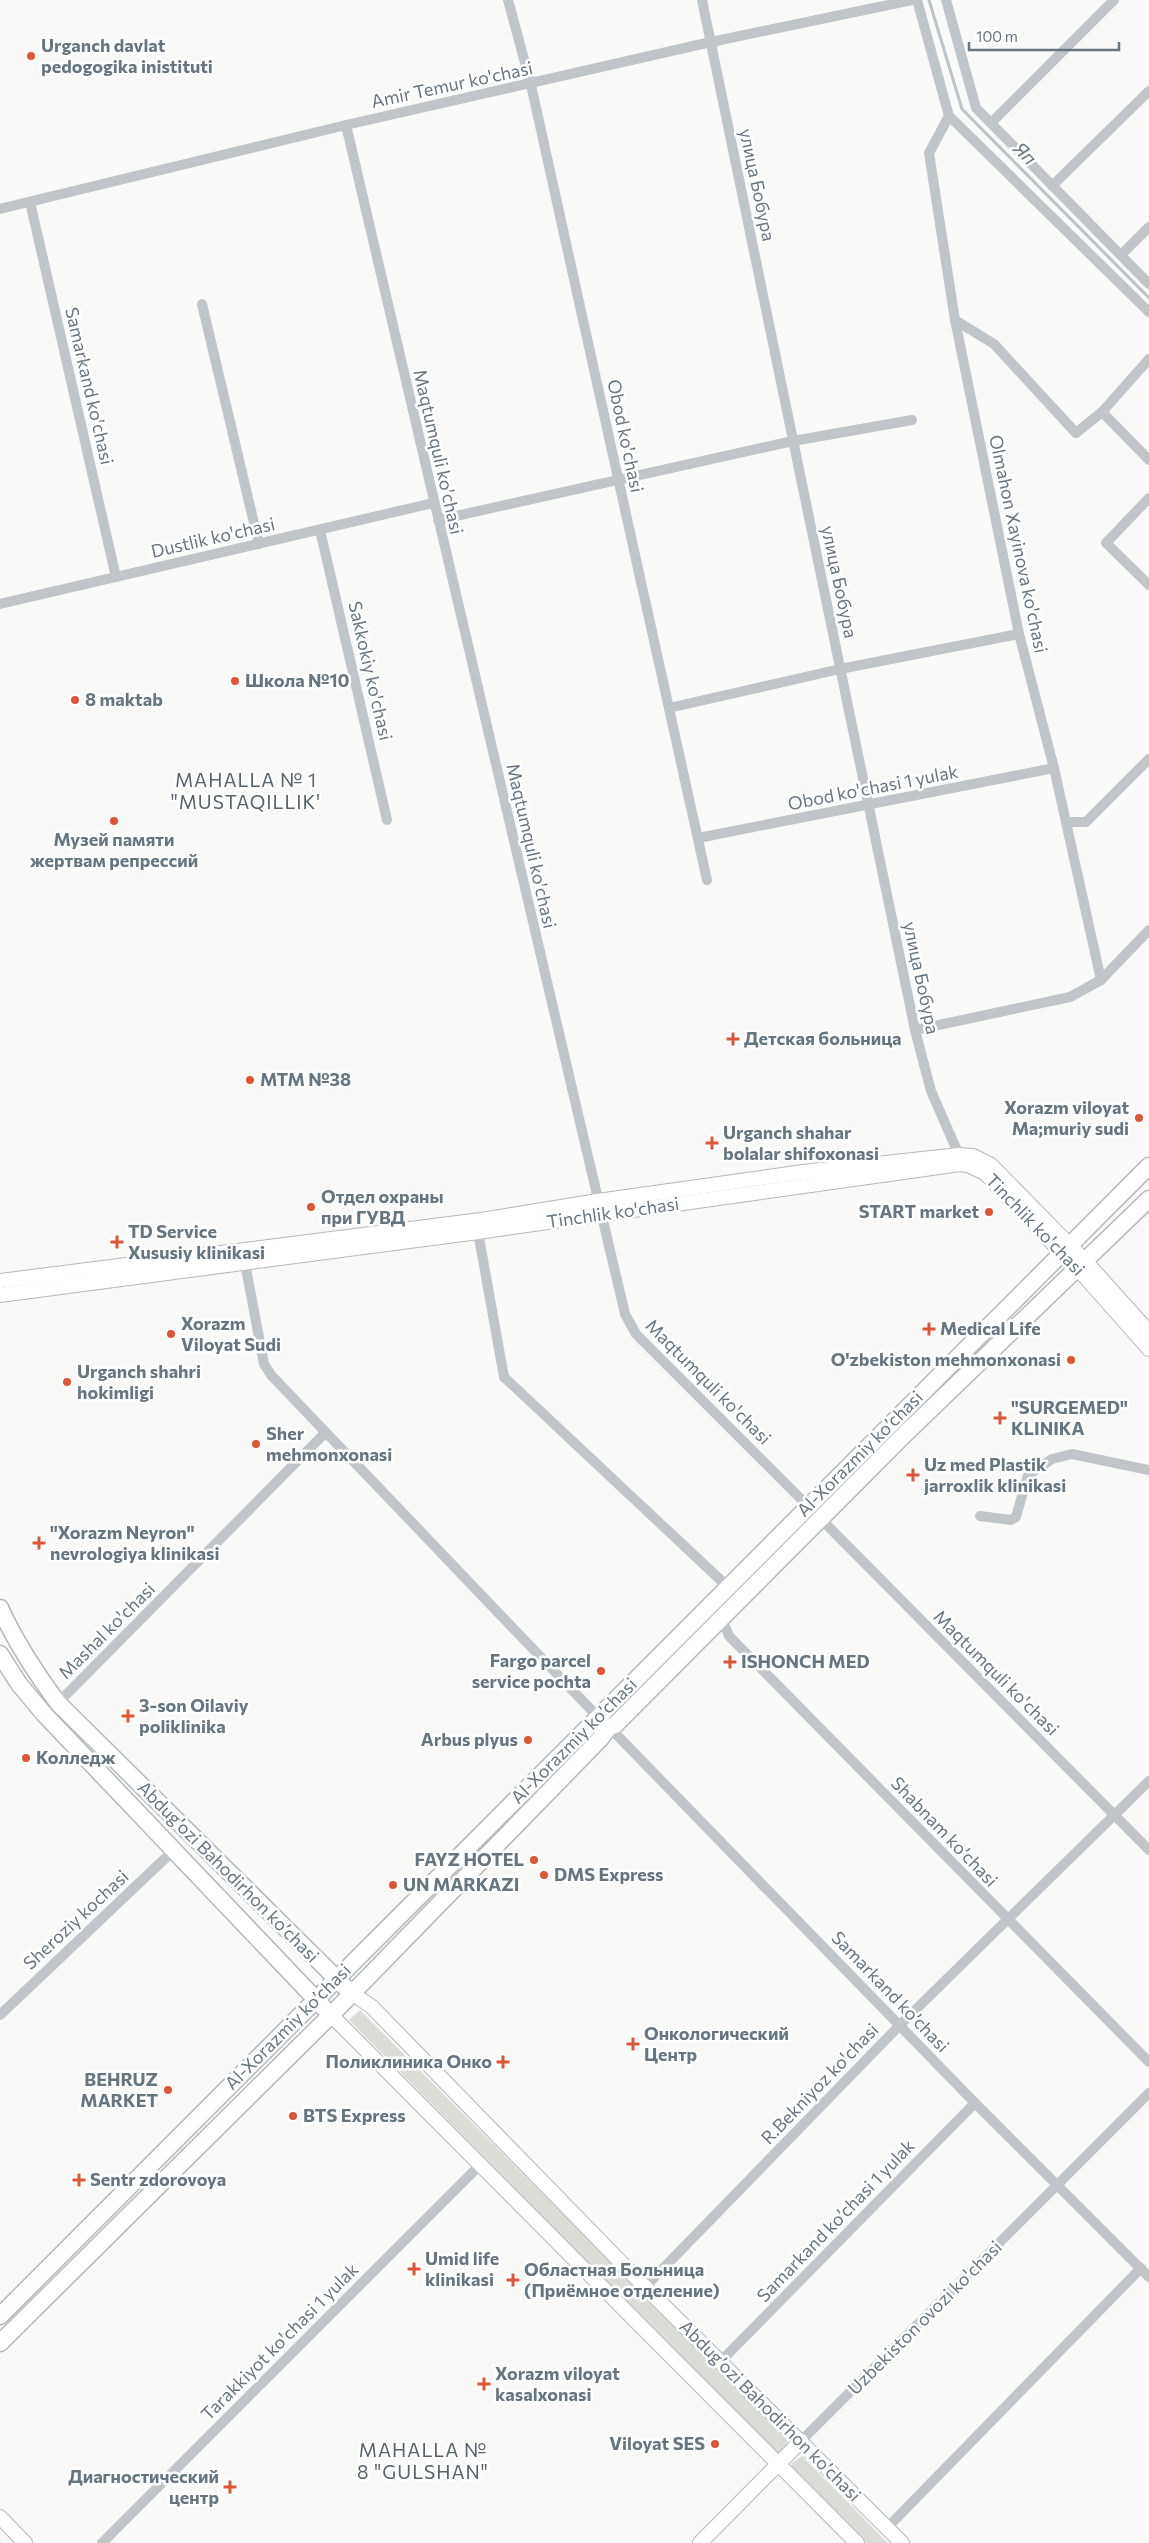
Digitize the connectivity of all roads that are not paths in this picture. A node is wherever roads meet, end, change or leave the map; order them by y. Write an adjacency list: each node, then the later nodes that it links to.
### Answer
1 (508, 0): 8 (street, Obod ko'chasi)
2 (702, 0): 7 (street, улица Бобура)
3 (912, 0): 7 (street, Amir Temur ko'chasi)
4 (917, 0): 10 (street)
5 (946, 0): 11 (street)
6 (1114, 0): 11 (street)
7 (711, 42): 8 (street, Amir Temur ko'chasi); 25 (street, улица Бобура)
8 (532, 84): 12 (street, Amir Temur ko'chasi); 27 (street, Obod ko'chasi)
9 (1149, 90): 13 (street)
10 (949, 116): 20 (street); 21 (street, Olmahon Xayinova ko'chasi)
11 (991, 123): 13 (street)
12 (346, 126): 14 (street, Amir Temur ko'chasi); 29 (street, Maqtumquli ko'chasi)
13 (1052, 186): 17 (street)
14 (30, 202): 15 (street, Amir Temur ko'chasi); 33 (street, Samarkand ko'chasi)
15 (0, 209)
16 (1149, 226): 17 (street)
17 (1121, 255): 18 (street)
18 (1149, 284)
19 (202, 304): 32 (street)
20 (1149, 312)
21 (955, 320): 23 (street); 36 (street, Olmahon Xayinova ko'chasi)
22 (1149, 359): 23 (street)
23 (1102, 412): 26 (street)
24 (912, 420): 25 (street)
25 (793, 441): 27 (street); 37 (street, улица Бобура)
26 (1149, 460)
27 (619, 480): 30 (street); 38 (street, Obod ko'chasi)
28 (1149, 498): 34 (street)
29 (433, 502): 30 (street, Maqtumquli ko'chasi); 31 (street, Dustlik ko'chasi)
30 (438, 520): 52 (street, Maqtumquli ko'chasi)
31 (320, 530): 32 (street, Dustlik ko'chasi); 42 (street, Sakkokiy ko'chasi)
32 (259, 544): 33 (street, Dustlik ko'chasi)
33 (116, 577): 35 (street, Dustlik ko'chasi)
34 (1149, 585)
35 (0, 604)
36 (1019, 634): 37 (street); 40 (street, Olmahon Xayinova ko'chasi)
37 (840, 669): 38 (street); 41 (street, улица Бобура)
38 (669, 708): 44 (street, Obod ko'chasi)
39 (1149, 759): 43 (street)
40 (1054, 768): 41 (street, Obod ko'chasi 1 yulak); 43 (street, Olmahon Xayinova ko'chasi)
41 (868, 805): 44 (street, Obod ko'chasi 1 yulak); 48 (street, улица Бобура)
42 (387, 820)
43 (1066, 822): 47 (street, Olmahon Xayinova ko'chasi)
44 (698, 838): 45 (street, Obod ko'chasi)
45 (707, 880)
46 (1149, 930): 47 (street)
47 (1101, 980): 48 (street)
48 (915, 1030): 49 (street, улица Бобура)
49 (960, 1160): 52 (main road, Tinchlik ko'chasi); 54 (main road, Tinchlik ko'chasi)
50 (1149, 1166): 54 (main road, Al-Xorazmiy ko’chasi)
51 (1149, 1199): 56 (main road, Al-Xorazmiy ko’chasi)
52 (599, 1207): 53 (main road, Tinchlik ko'chasi); 55 (main road, Tinchlik ko'chasi); 63 (street, Maqtumquli ko'chasi)
53 (478, 1232): 55 (main road, Tinchlik ko'chasi); 66 (street)
54 (1066, 1248): 56 (main road, Tinchlik ko'chasi); 63 (main road, Al-Xorazmiy ko’chasi)
55 (244, 1255): 57 (main road, Tinchlik ko'chasi); 58 (main road, Tinchlik ko'chasi); 61 (street, Samarkand ko’chasi)
56 (1082, 1265): 59 (main road, Tinchlik ko'chasi); 60 (main road, Tinchlik ko'chasi); 65 (main road, Al-Xorazmiy ko’chasi)
57 (0, 1281)
58 (0, 1295)
59 (1149, 1332)
60 (1149, 1349)
61 (325, 1433): 70 (street, Mashal ko'chasi); 71 (street, Samarkand ko’chasi)
62 (1149, 1470): 64 (street)
63 (808, 1506): 66 (main road, Al-Xorazmiy ko’chasi)
64 (980, 1516)
65 (820, 1518): 68 (main road, Al-Xorazmiy ko’chasi); 75 (street, Maqtumquli ko'chasi)
66 (728, 1587): 71 (main road, Al-Xorazmiy ko’chasi)
67 (0, 1608): 70 (main road, Abdug’ozi Bahodirhon ko’chasi)
68 (722, 1619): 71 (main road, Al-Xorazmiy ko’chasi); 78 (street, Shabnam ko’chasi)
69 (0, 1654): 73 (main road, Abdug’ozi Bahodirhon ko’chasi)
70 (58, 1702): 72 (main road, Abdug’ozi Bahodirhon ko’chasi)
71 (604, 1722): 79 (main road, Al-Xorazmiy ko’chasi); 80 (main road, Al-Xorazmiy ko’chasi); 84 (street, Samarkand ko’chasi)
72 (101, 1747): 73 (main road); 79 (main road, Abdug’ozi Bahodirhon ko’chasi)
73 (87, 1758): 76 (main road, Abdug’ozi Bahodirhon ko’chasi)
74 (1149, 1781): 75 (street, R.Bekniyoz ko'chasi)
75 (1115, 1816): 77 (street, Maqtumquli ko'chasi); 78 (street, R.Bekniyoz ko'chasi)
76 (175, 1849): 81 (main road, Abdug’ozi Bahodirhon ko’chasi); 82 (street, Sheroziy kochasi)
77 (1149, 1850)
78 (1007, 1920): 84 (street, R.Bekniyoz ko'chasi); 85 (street, Shabnam ko’chasi)
79 (337, 1980): 80 (main road, Abdug’ozi Bahodirhon ko’chasi); 81 (main road, Al-Xorazmiy ko’chasi)
80 (352, 1993): 83 (main road, Al-Xorazmiy ko’chasi); 92 (main road, Abdug’ozi Bahodirhon ko’chasi)
81 (317, 1999): 83 (main road, Abdug’ozi Bahodirhon ko’chasi); 93 (main road, Al-Xorazmiy ko’chasi)
82 (0, 2015)
83 (331, 2015): 88 (main road, Abdug’ozi Bahodirhon ko’chasi); 94 (main road, Al-Xorazmiy ko’chasi)
84 (900, 2025): 87 (street, Samarkand ko’chasi); 92 (street, R.Bekniyoz ko'chasi)
85 (1149, 2062)
86 (1149, 2093): 89 (street, Uzbekiston ovozi ko'chasi)
87 (974, 2103): 89 (street, Samarkand ko’chasi); 95 (street, Samarkand ko’chasi 1 yulak)
88 (480, 2164): 97 (main road, Abdug’ozi Bahodirhon ko’chasi); 101 (street, Tarakkiyot ko'chasi 1 yulak)
89 (1058, 2186): 90 (street, Samarkand ko’chasi); 96 (street, Uzbekiston ovozi ko'chasi)
90 (1141, 2268): 91 (street, Samarkand ko’chasi); 99 (street)
91 (1149, 2277)
92 (645, 2287): 95 (main road, Abdug’ozi Bahodirhon ko’chasi)
93 (0, 2316)
94 (0, 2343)
95 (720, 2362): 96 (main road, Abdug’ozi Bahodirhon ko’chasi)
96 (801, 2441): 97 (main road, Uzbekiston ovozi ko'chasi); 99 (main road, Abdug’ozi Bahodirhon ko’chasi)
97 (779, 2463): 102 (main road, Uzbekiston ovozi ko'chasi); 103 (main road, Abdug’ozi Bahodirhon ko’chasi)
98 (0, 2517): 100 (main road)
99 (887, 2528): 104 (main road, Abdug’ozi Bahodirhon ko’chasi)
100 (26, 2543)
101 (102, 2543)
102 (700, 2543)
103 (857, 2543)
104 (902, 2543)

